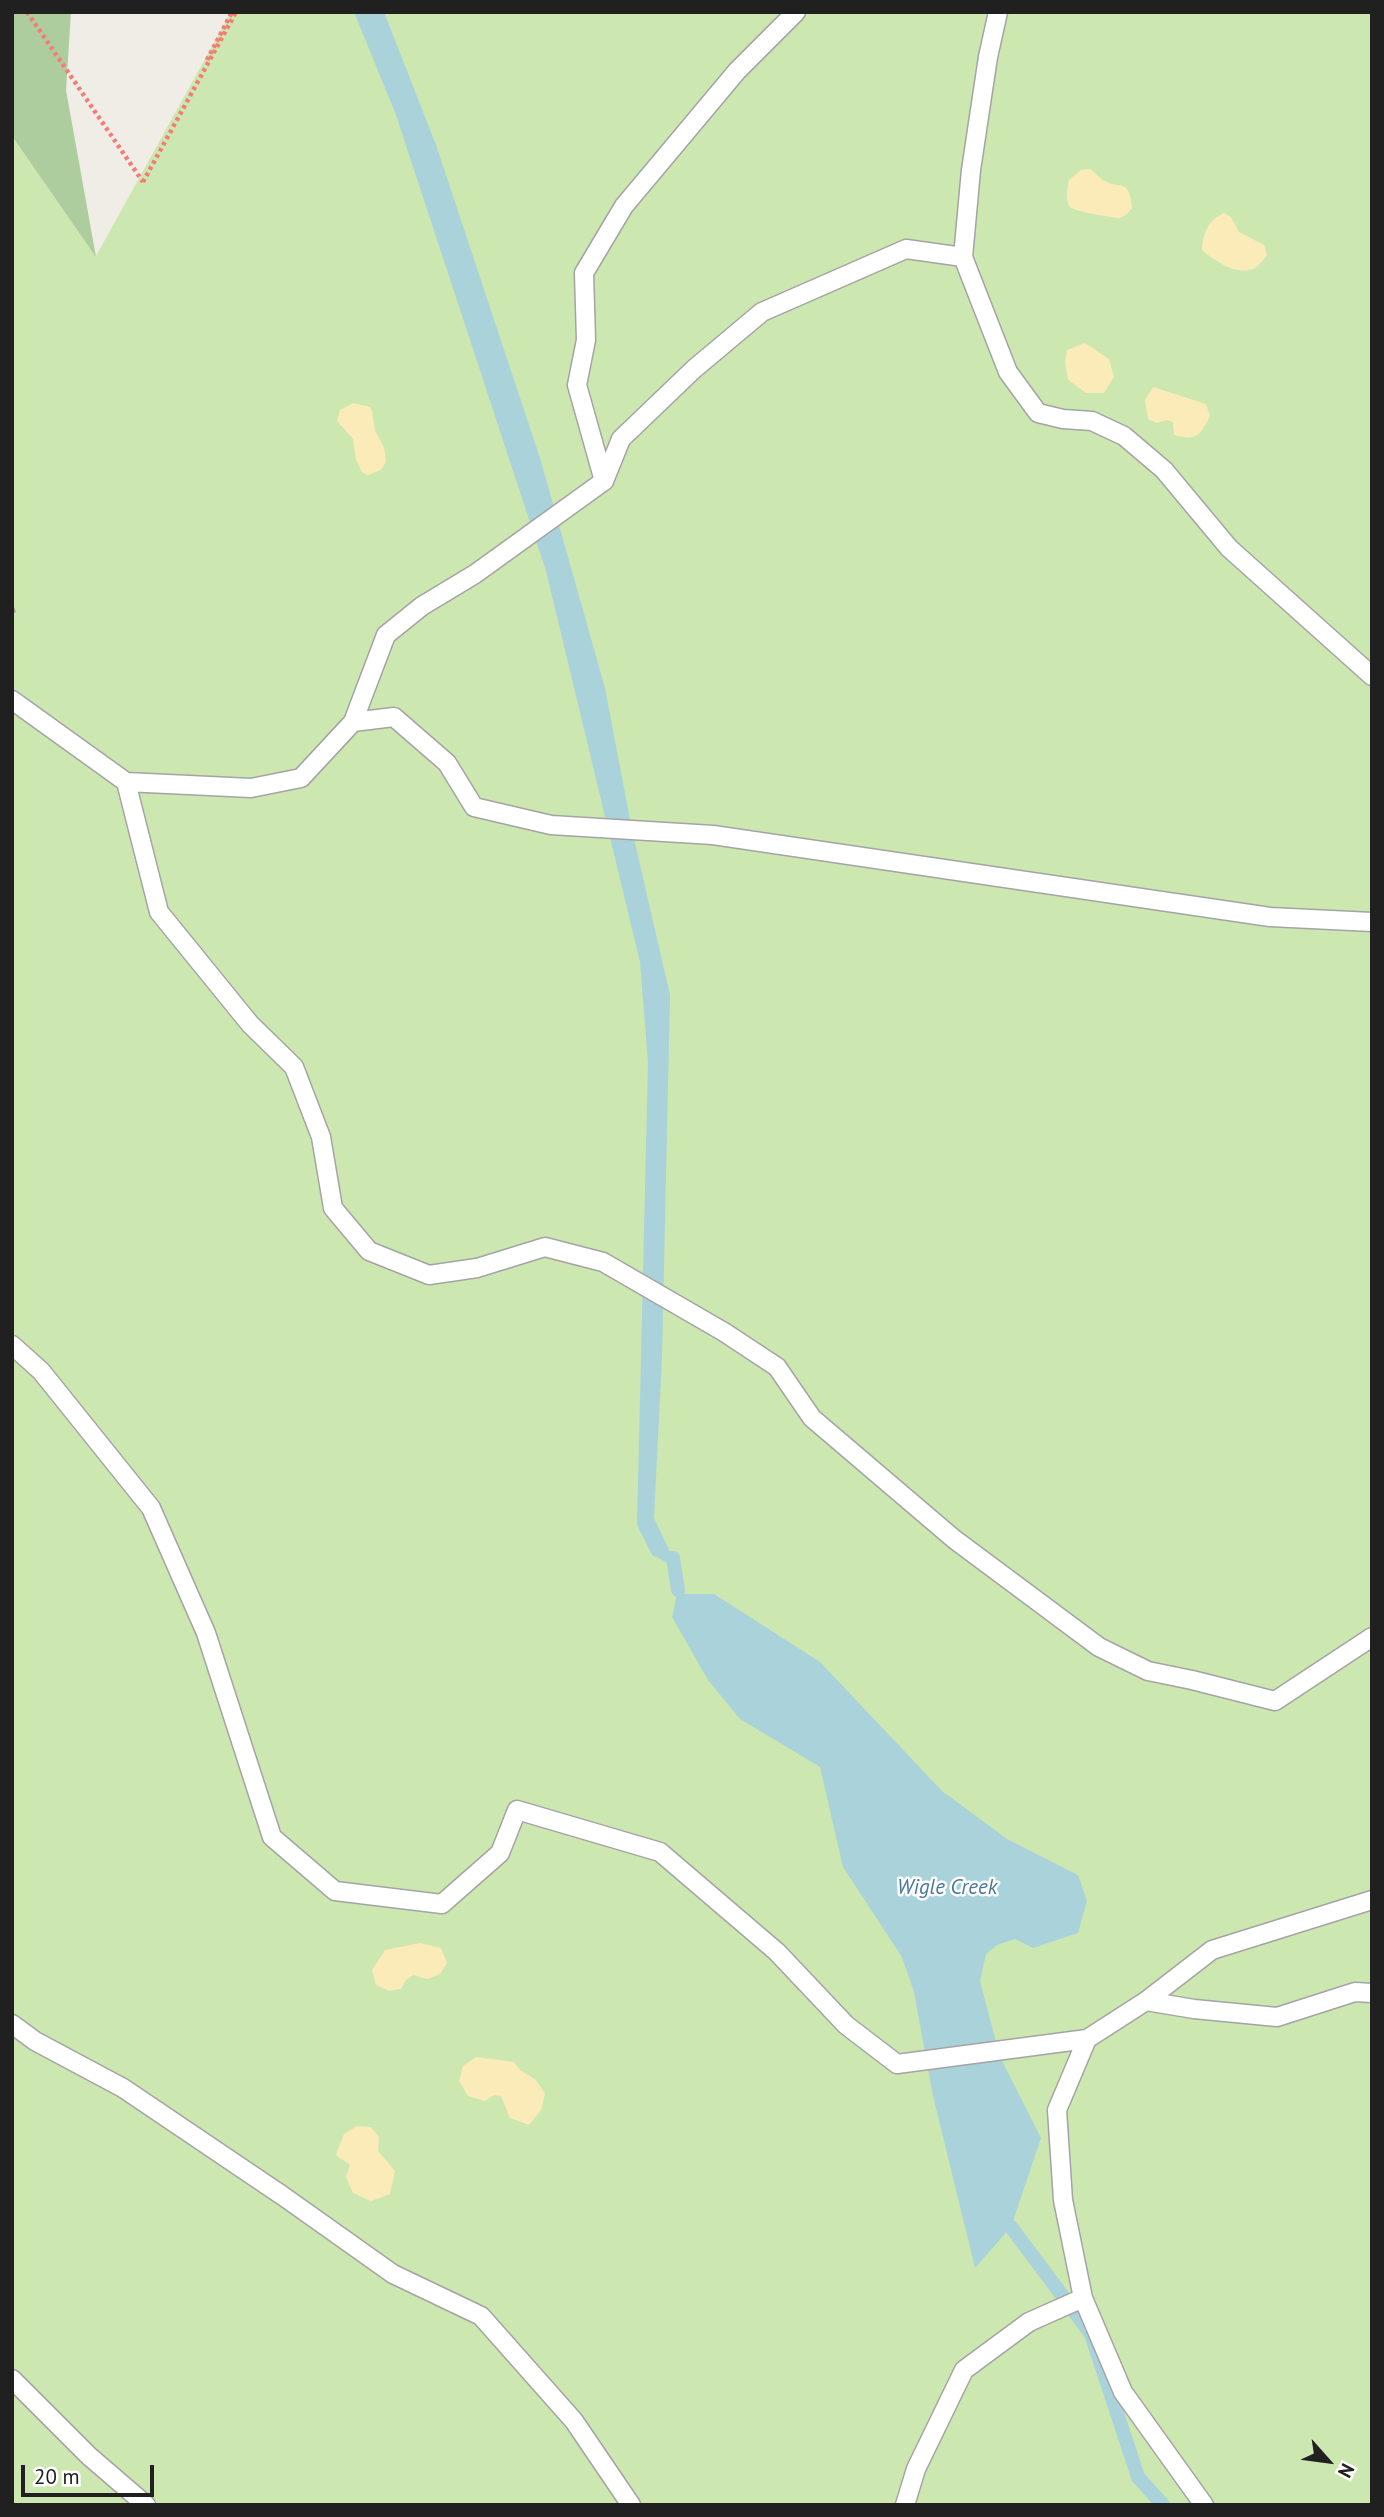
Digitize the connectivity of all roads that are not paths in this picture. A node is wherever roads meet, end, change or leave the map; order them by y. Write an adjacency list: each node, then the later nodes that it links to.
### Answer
1 (796, 12): 4 (lane)
2 (998, 12): 3 (lane)
3 (963, 257): 4 (lane); 5 (lane)
4 (604, 481): 7 (lane)
5 (1372, 676)
6 (12, 700): 8 (lane)
7 (353, 722): 8 (lane); 9 (lane)
8 (126, 782): 11 (lane)
9 (1372, 922)
10 (12, 1345): 16 (lane)
11 (1372, 1637)
12 (1372, 1900): 14 (lane)
13 (1372, 1993): 14 (lane)
14 (1146, 2001): 16 (lane)
15 (12, 2024): 20 (lane)
16 (1087, 2039): 17 (lane)
17 (1083, 2298): 21 (lane); 22 (lane)
18 (12, 2379): 19 (lane)
19 (146, 2505)
20 (631, 2505)
21 (905, 2505)
22 (1204, 2505)

